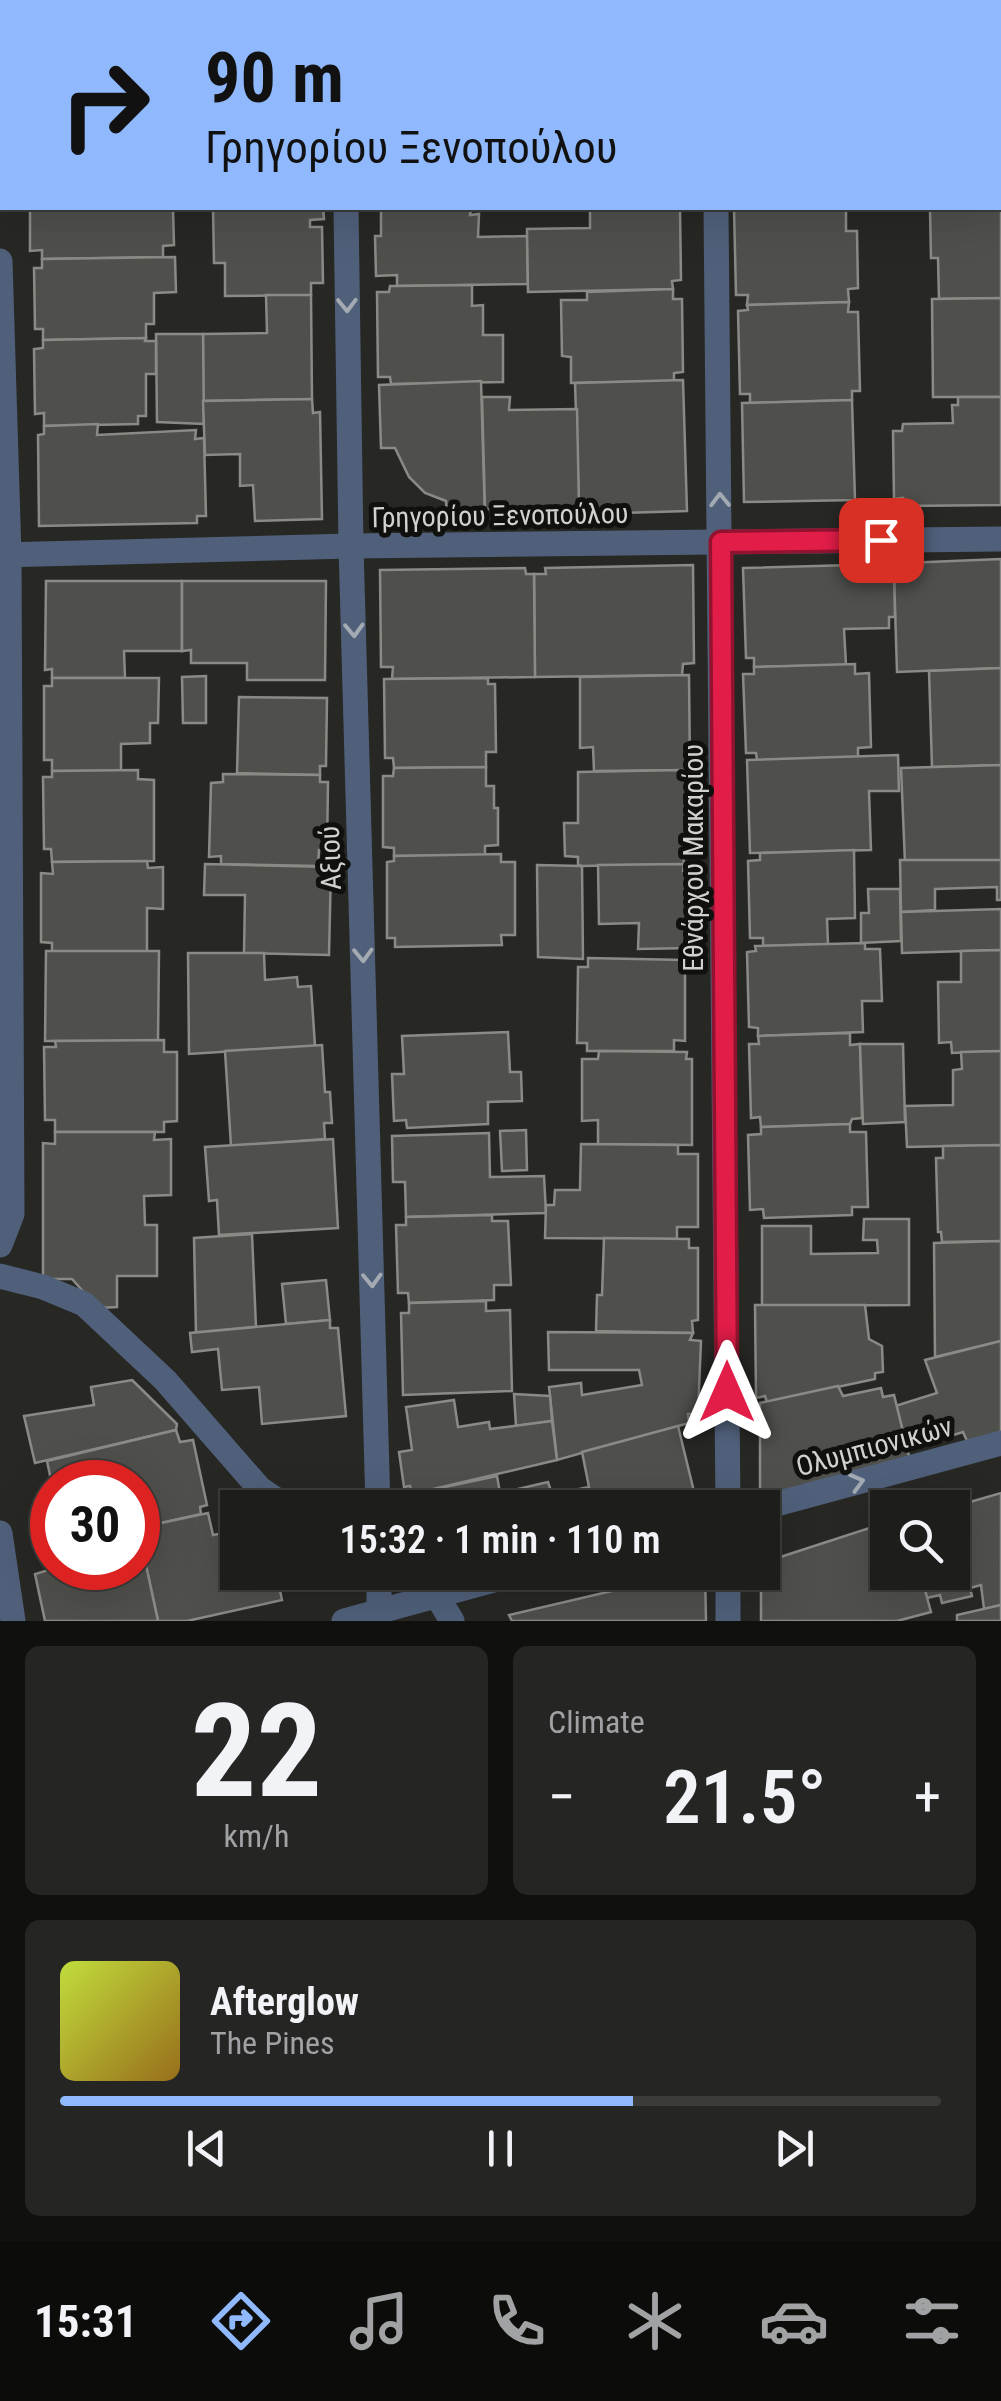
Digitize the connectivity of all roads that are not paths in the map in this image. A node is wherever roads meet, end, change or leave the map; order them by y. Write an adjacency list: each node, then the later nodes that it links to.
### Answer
1 (346, 210): 6 (street, Αξιού, one-way to 6)
2 (716, 210): 5 (street, Εθνάρχου Μακαρίου, one-way to 2)
3 (0, 261): 7 (street)
4 (1001, 539): 5 (street, Γρηγορίου Ξενοπούλου)
5 (721, 542): 6 (street, Γρηγορίου Ξενοπούλου); 13 (street, Εθνάρχου Μακαρίου)
6 (351, 546): 7 (street, Γρηγορίου Ξενοπούλου); 12 (street, Αξιού, one-way to 12)
7 (4, 555): 8 (street)
8 (0, 1245)
9 (0, 1276): 11 (street)
10 (1001, 1443): 14 (street, Ολυμπιονικών, one-way to 10)
11 (261, 1490)
12 (377, 1490)
13 (728, 1490)
14 (780, 1503)
15 (0, 1533): 21 (street)
16 (379, 1590): 20 (street)
17 (459, 1590): 19 (street)
18 (728, 1590): 24 (street)
19 (437, 1596): 20 (street); 23 (street)
20 (379, 1612): 22 (street)
21 (13, 1621)
22 (344, 1621)
23 (452, 1621)
24 (728, 1621)

